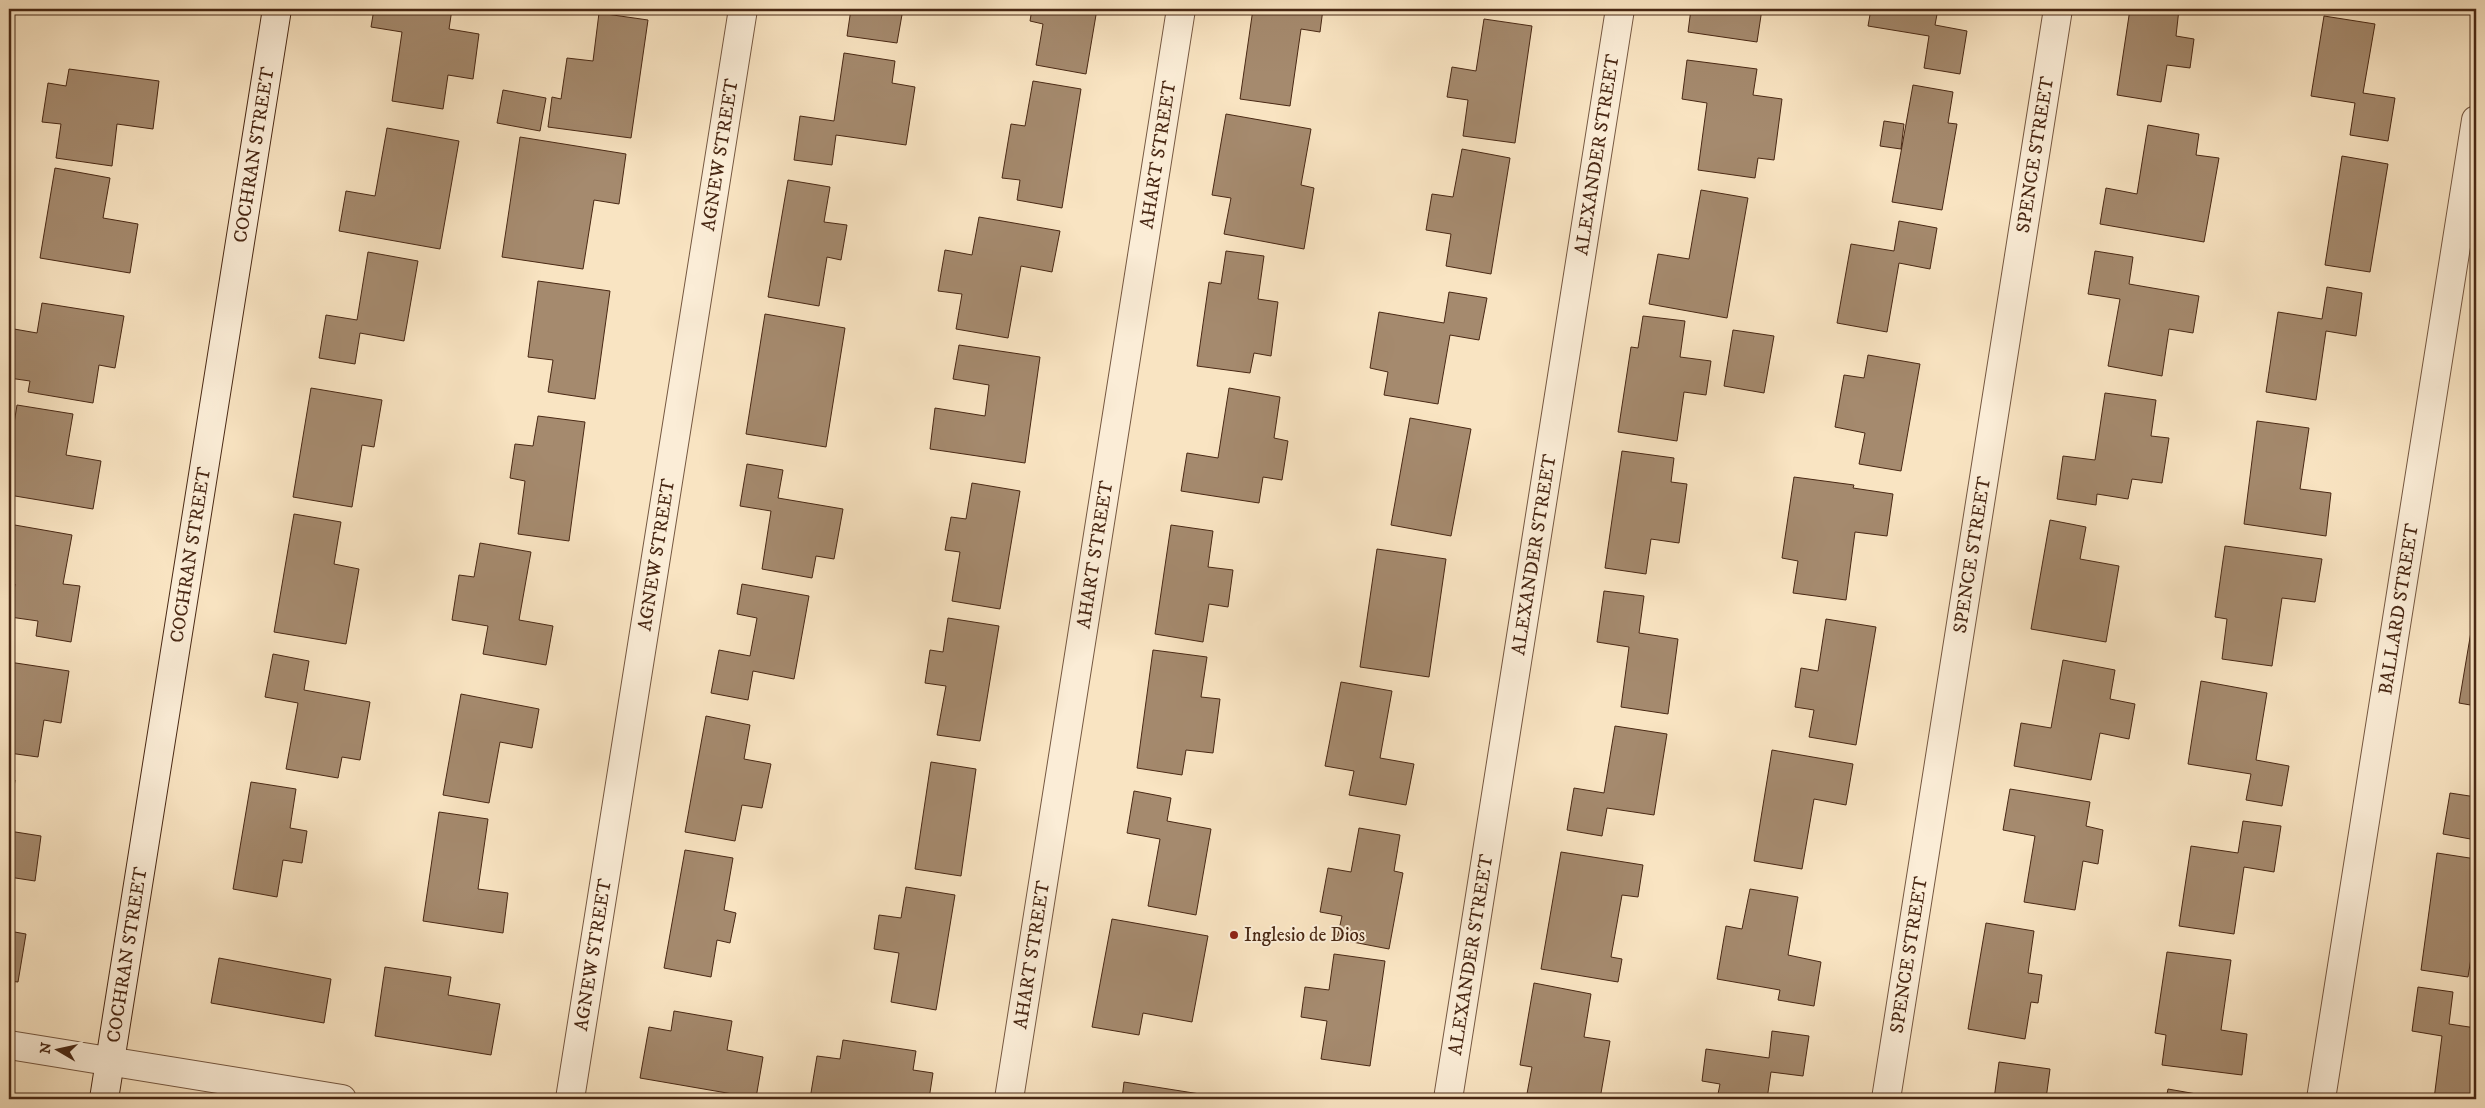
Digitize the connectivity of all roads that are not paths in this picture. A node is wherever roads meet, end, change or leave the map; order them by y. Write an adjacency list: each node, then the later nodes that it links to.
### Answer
1 (277, 9): 8 (street, COCHRAN STREET)
2 (743, 9): 11 (street, AGNEW STREET)
3 (1181, 9): 12 (street, AHART STREET)
4 (1620, 9): 13 (street, ALEXANDER STREET)
5 (2058, 9): 14 (street, SPENCE STREET)
6 (2476, 120): 15 (street, BALLARD STREET)
7 (9, 1045): 8 (street)
8 (111, 1061): 9 (street, COCHRAN STREET); 10 (street)
9 (104, 1099)
10 (342, 1099)
11 (570, 1099)
12 (1009, 1099)
13 (1448, 1099)
14 (1886, 1099)
15 (2321, 1099)

